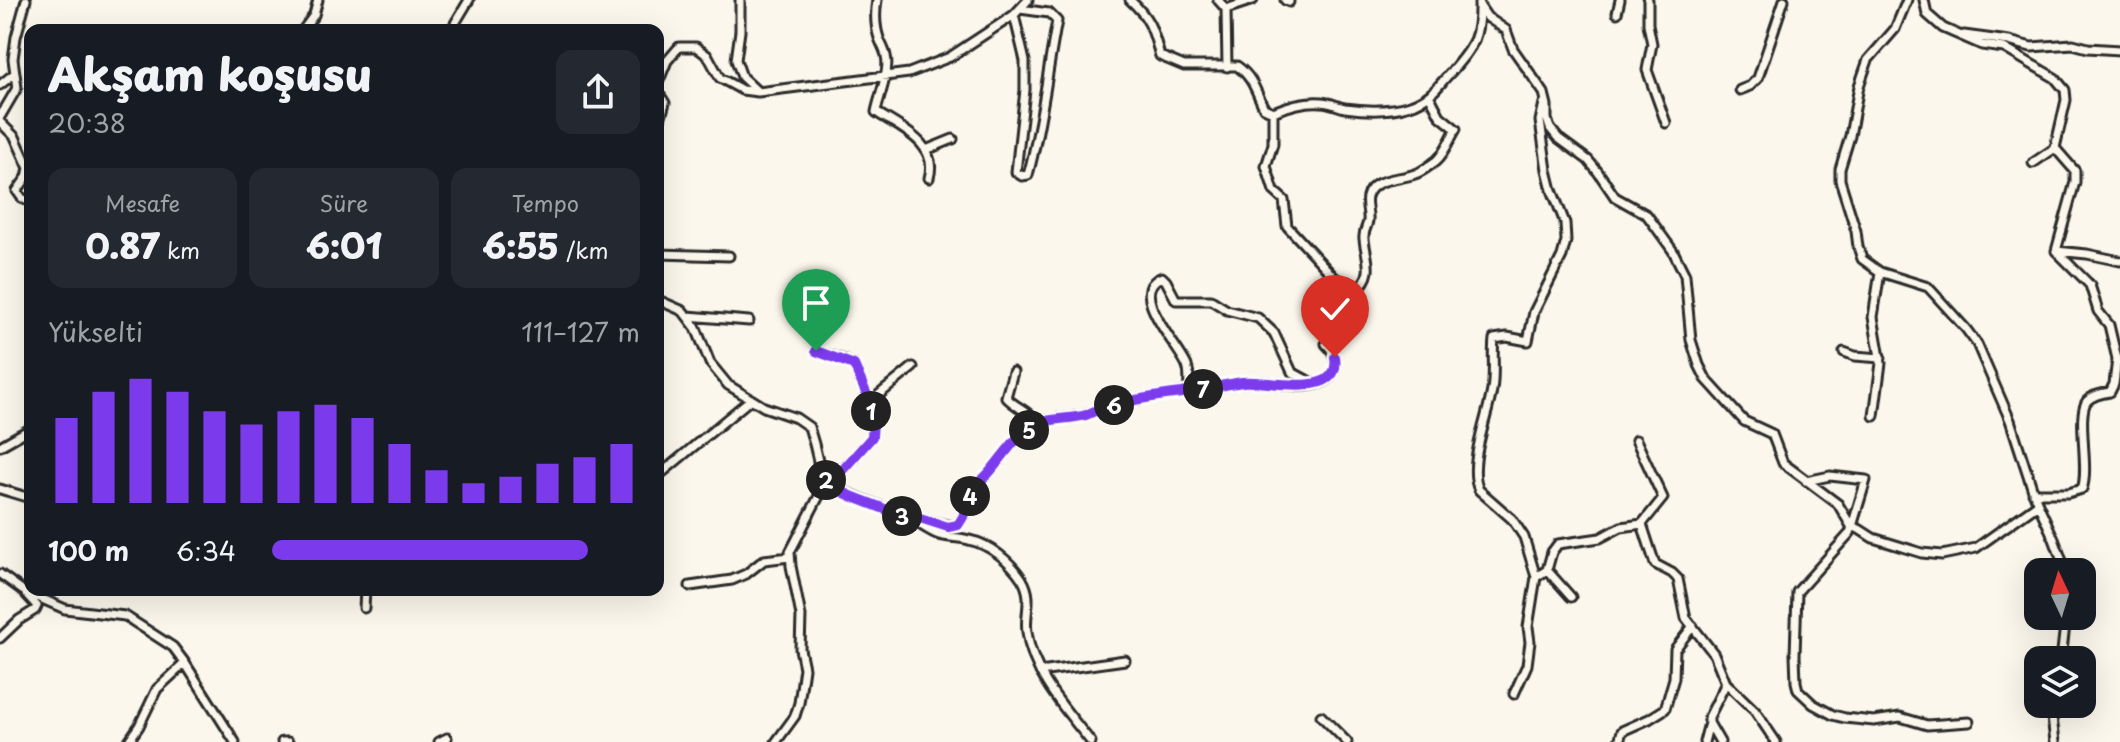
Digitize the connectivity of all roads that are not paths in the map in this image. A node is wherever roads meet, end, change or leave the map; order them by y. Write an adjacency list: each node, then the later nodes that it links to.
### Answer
1 (26, 0): 25 (street)
2 (318, 0): 19 (street)
3 (469, 0): 20 (street)
4 (740, 0): 29 (street)
5 (877, 0): 26 (street)
6 (1028, 0): 17 (street)
7 (1130, 0): 23 (street)
8 (1218, 0): 16 (street)
9 (1253, 0): 16 (street)
10 (1620, 0): 18 (street)
11 (1648, 0): 34 (street)
12 (1784, 0): 28 (street)
13 (1907, 0): 47 (street)
14 (1924, 0): 21 (street)
15 (1479, 3): 30 (street); 31 (street)
16 (1226, 9): 23 (street)
17 (1017, 12): 17 (street); 26 (street)
18 (1617, 13)
19 (307, 24)
20 (455, 24)
21 (1959, 36): 22 (street); 36 (street)
22 (2120, 50)
23 (1227, 67): 32 (street)
24 (664, 68): 29 (street)
25 (15, 73): 27 (street); 33 (street)
26 (885, 76): 29 (street); 37 (street)
27 (0, 85)
28 (1740, 90)
29 (758, 92)
30 (1544, 93): 67 (street); 80 (street)
31 (1429, 95): 32 (street); 32 (street)
32 (1273, 112)
33 (0, 119): 38 (street)
34 (1666, 123)
35 (953, 139): 37 (street)
36 (2055, 148): 39 (street); 43 (street)
37 (926, 150): 40 (street)
38 (24, 157)
39 (2033, 163)
40 (929, 178)
41 (24, 181): 42 (street)
42 (24, 199)
43 (2056, 251): 46 (street); 70 (street)
44 (664, 254): 45 (street)
45 (729, 256)
46 (2120, 261)
47 (1880, 272): 54 (street); 70 (street)
48 (664, 303): 49 (street)
49 (687, 316): 50 (street); 59 (street)
50 (749, 321)
51 (1326, 344): 57 (street)
52 (816, 351): 60 (street)
53 (1844, 352): 54 (street)
54 (1881, 358): 61 (street)
55 (913, 367): 60 (street)
56 (1013, 372): 62 (street)
57 (1314, 384): 58 (street); 58 (street)
58 (1188, 392): 62 (street)
59 (751, 399): 66 (street); 68 (street)
60 (870, 402): 68 (street)
61 (1874, 416)
62 (1037, 424): 73 (street)
63 (24, 432): 65 (street)
64 (1636, 440): 74 (street)
65 (0, 446)
66 (664, 471)
67 (1806, 481): 75 (street); 75 (street)
68 (823, 482): 73 (street); 76 (street)
69 (0, 489): 71 (street)
70 (2033, 493): 72 (street)
71 (24, 496)
72 (2038, 504): 75 (street); 77 (street)
73 (908, 518): 92 (street)
74 (1642, 524): 78 (street); 88 (street)
75 (1851, 526): 97 (street)
76 (790, 557): 81 (street); 103 (street)
77 (2060, 558)
78 (1547, 570): 80 (street); 86 (street)
79 (0, 574): 82 (street)
80 (1536, 577): 94 (street)
81 (690, 586)
82 (22, 590)
83 (28, 596): 89 (street)
84 (36, 596): 91 (street)
85 (365, 596): 87 (street)
86 (1571, 597)
87 (364, 608)
88 (1693, 626): 93 (street); 106 (street)
89 (0, 638)
90 (1125, 660): 92 (street)
91 (185, 663): 99 (street); 100 (street)
92 (1040, 672): 104 (street)
93 (1726, 683): 98 (street); 109 (street)
94 (1514, 694)
95 (1321, 716): 105 (street)
96 (2052, 718): 110 (street)
97 (1969, 722)
98 (1709, 723): 107 (street); 108 (street)
99 (128, 742)
100 (235, 742)
101 (282, 742): 102 (street)
102 (288, 742)
103 (776, 742)
104 (1091, 742)
105 (1347, 742)
106 (1619, 742)
107 (1704, 742)
108 (1720, 742)
109 (1776, 742)
110 (2055, 742)

